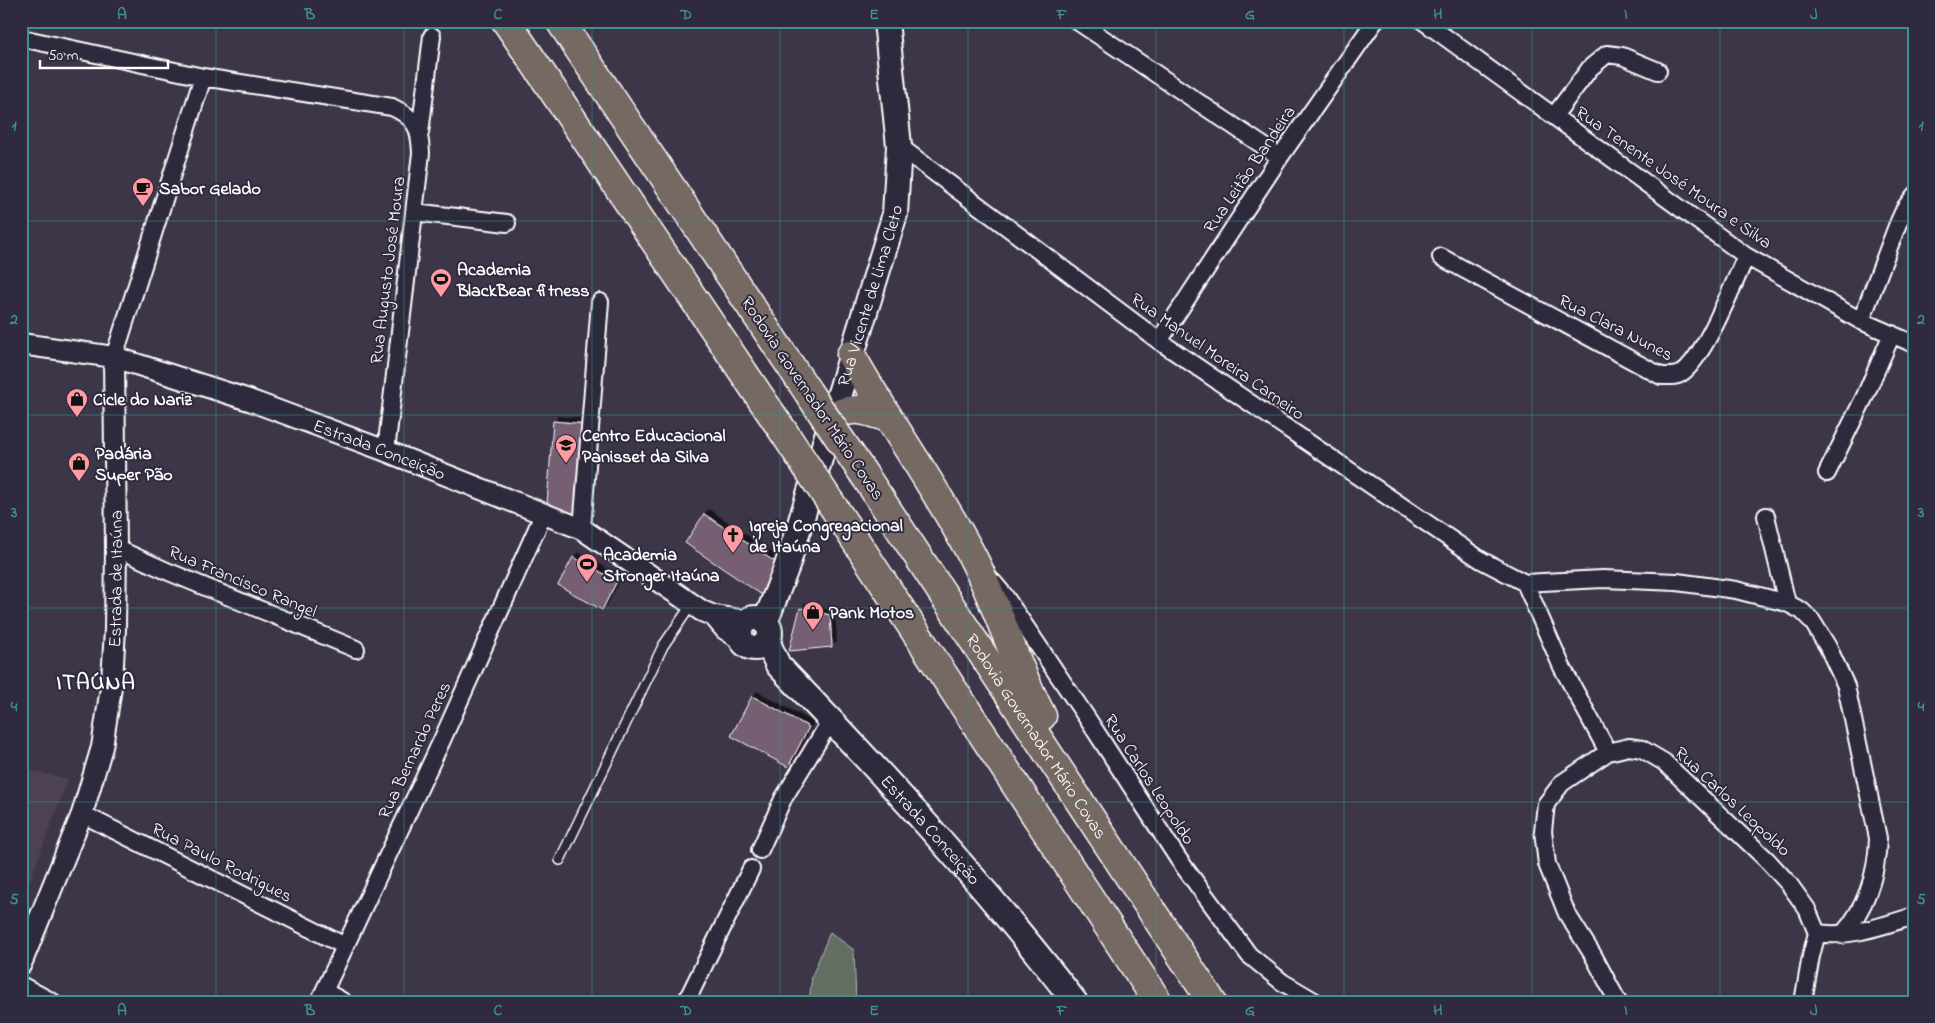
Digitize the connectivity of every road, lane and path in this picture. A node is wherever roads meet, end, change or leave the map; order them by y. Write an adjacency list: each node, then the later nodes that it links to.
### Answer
1 (506, 21): 60 (highway, bridge)
2 (560, 21): 45 (highway, Rodovia Governador Mário Covas, bridge)
3 (886, 21): 13 (main road, Rua Vicente de Lima Cleto)
4 (1077, 21): 14 (street)
5 (1375, 21): 14 (street, Rua Leitão Bandeira)
6 (1424, 21): 11 (street, Rua Tenente José Moura e Silva)
7 (432, 36): 12 (street, Rua Augusto José Moura)
8 (21, 38): 10 (street)
9 (1658, 72): 11 (street)
10 (203, 77): 12 (street); 27 (street)
11 (1554, 116): 18 (street, Rua Tenente José Moura e Silva)
12 (420, 133): 16 (street, Rua Augusto José Moura)
13 (899, 146): 24 (street, Rua Manuel Moreira Carneiro); 26 (main road, Rua Vicente de Lima Cleto)
14 (1280, 157): 24 (street, Rua Leitão Bandeira)
15 (1914, 196): 21 (street)
16 (414, 212): 17 (street); 30 (street, Rua Augusto José Moura)
17 (507, 223)
18 (1746, 256): 19 (street, Rua Clara Nunes); 21 (street, Rua Tenente José Moura e Silva)
19 (1441, 257)
20 (600, 302): 34 (street)
21 (1861, 320): 22 (street, Rua Tenente José Moura e Silva)
22 (1892, 334): 25 (street, Rua Tenente José Moura e Silva); 31 (street)
23 (24, 341): 27 (street, Estrada Conceição)
24 (1160, 341): 37 (street, Rua Manuel Moreira Carneiro)
25 (1914, 344)
26 (851, 355): 28 (main road, Rua Vicente de Lima Cleto); 29 (highway)
27 (114, 357): 30 (street, Estrada Conceição); 35 (street, Estrada de Itaúna)
28 (834, 415): 29 (highway); 40 (main road, Rua Vicente de Lima Cleto)
29 (888, 418): 36 (highway)
30 (386, 451): 32 (street, Estrada Conceição)
31 (1827, 473)
32 (543, 515): 34 (street, Estrada Conceição); 52 (street, Rua Bernardo Peres)
33 (1766, 516): 38 (street)
34 (582, 529): 39 (street, Estrada Conceição)
35 (116, 548): 41 (street, Rua Francisco Rangel); 44 (street, Estrada de Itaúna)
36 (973, 557): 45 (highway); 62 (street, Rua Carlos Leopoldo)
37 (1525, 583): 38 (street); 43 (street)
38 (1787, 603): 51 (street)
39 (692, 604): 40 (street, Estrada Conceição); 47 (lane)
40 (755, 632): 42 (main road, Estrada Conceição)
41 (356, 649)
42 (831, 720): 46 (street); 59 (main road, Estrada Conceição)
43 (1608, 752): 50 (street, Rua Carlos Leopoldo); 63 (street, Rua Carlos Leopoldo)
44 (82, 814): 52 (street, Rua Paulo Rodrigues); 53 (street, Estrada de Itaúna)
45 (1109, 844): 61 (highway, Rodovia Governador Mário Covas)
46 (760, 850)
47 (560, 860)
48 (750, 869): 58 (street)
49 (1914, 916): 51 (street)
50 (1816, 933): 51 (street); 64 (street)
51 (1842, 935)
52 (344, 946): 55 (street, Rua Bernardo Peres)
53 (21, 964)
54 (21, 986): 56 (street)
55 (321, 997): 57 (street)
56 (53, 1002)
57 (344, 1002)
58 (686, 1002)
59 (1076, 1002)
60 (1158, 1002)
61 (1212, 1002)
62 (1316, 1002)
63 (1618, 1002)
64 (1803, 1002)

